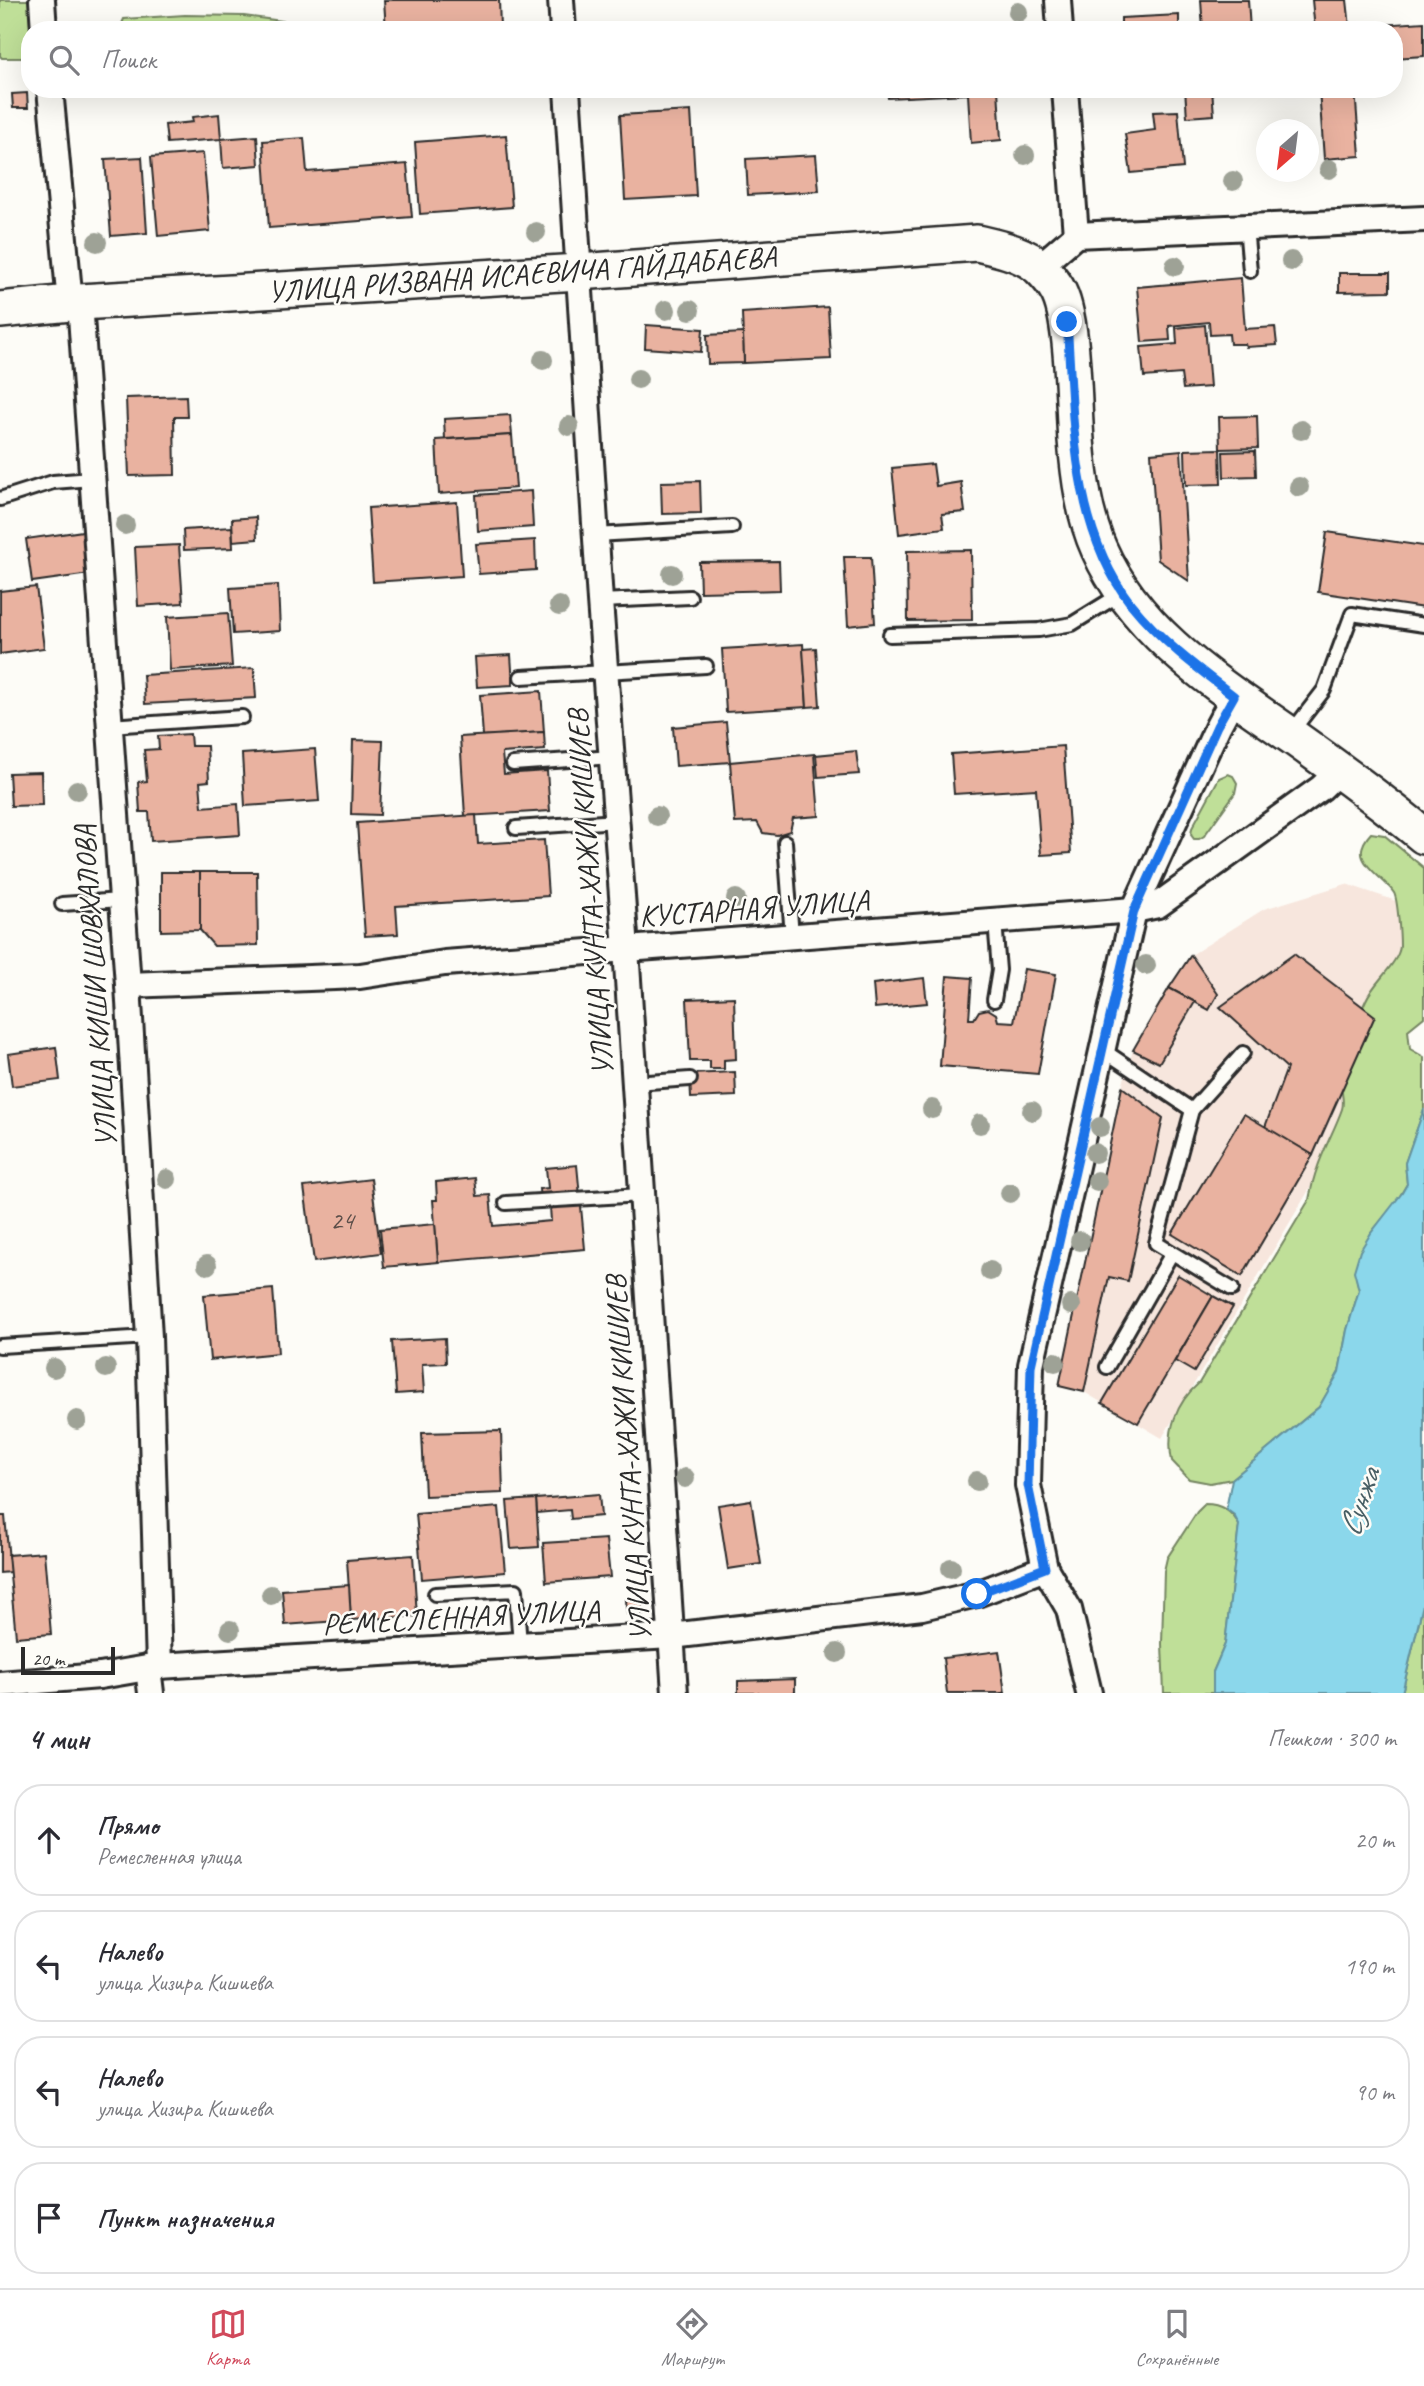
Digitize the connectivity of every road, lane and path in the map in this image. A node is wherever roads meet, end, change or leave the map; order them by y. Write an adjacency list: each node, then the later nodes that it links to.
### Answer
1 (42, 0): 4 (street)
2 (561, 0): 5 (street)
3 (1058, 0): 6 (street)
4 (43, 21)
5 (562, 21)
6 (1059, 21)
7 (51, 98): 16 (street, УЛИЦА КИШИ ШОВХАЛОВА)
8 (568, 98): 15 (street, УЛИЦА КУНТА-ХАЖИ КИШИЕВ)
9 (1066, 98): 12 (street)
10 (1424, 219): 11 (street)
11 (1246, 226): 12 (street); 14 (lane)
12 (1076, 235): 13 (street)
13 (1039, 267): 15 (street, УЛИЦА РИЗВАНА ИСАЕВИЧА ГАЙДАБАЕВА); 22 (street)
14 (1250, 271)
15 (579, 272): 16 (street, УЛИЦА РИЗВАНА ИСАЕВИЧА ГАЙДАБАЕВА); 21 (street, УЛИЦА КУНТА-ХАЖИ КИШИЕВ)
16 (75, 303): 17 (street, УЛИЦА РИЗВАНА ИСАЕВИЧА ГАЙДАБАЕВА); 18 (street, УЛИЦА КИШИ ШОВХАЛОВА)
17 (0, 310)
18 (92, 479): 19 (lane); 32 (street, УЛИЦА КИШИ ШОВХАЛОВА)
19 (0, 499)
20 (732, 527): 21 (lane)
21 (596, 535): 24 (street, УЛИЦА КУНТА-ХАЖИ КИШИЕВ)
22 (1124, 592): 26 (lane); 30 (street)
23 (690, 597): 24 (lane)
24 (600, 601): 28 (street, УЛИЦА КУНТА-ХАЖИ КИШИЕВ)
25 (1424, 625): 33 (lane)
26 (890, 635)
27 (706, 666): 28 (lane)
28 (606, 671): 29 (lane); 34 (street, УЛИЦА КУНТА-ХАЖИ КИШИЕВ)
29 (521, 677)
30 (1234, 696): 33 (street); 43 (street)
31 (242, 717): 32 (lane)
32 (109, 726): 41 (street, УЛИЦА КИШИ ШОВХАЛОВА)
33 (1290, 735): 36 (street)
34 (612, 757): 35 (lane); 37 (street, УЛИЦА КУНТА-ХАЖИ КИШИЕВ)
35 (513, 764)
36 (1340, 770): 39 (street); 43 (street, КУСТАРНАЯ УЛИЦА)
37 (617, 821): 38 (lane); 46 (street, УЛИЦА КУНТА-ХАЖИ КИШИЕВ)
38 (516, 828)
39 (1424, 836)
40 (785, 842): 45 (lane)
41 (121, 900): 42 (lane); 47 (street, УЛИЦА КИШИ ШОВХАЛОВА)
42 (62, 904)
43 (1134, 911): 44 (street, КУСТАРНАЯ УЛИЦА); 49 (street)
44 (995, 921): 45 (street, КУСТАРНАЯ УЛИЦА); 48 (lane)
45 (792, 937): 46 (street, КУСТАРНАЯ УЛИЦА)
46 (626, 949): 47 (street, КУСТАРНАЯ УЛИЦА); 52 (street, УЛИЦА КУНТА-ХАЖИ КИШИЕВ)
47 (128, 985): 58 (street, УЛИЦА КИШИ ШОВХАЛОВА)
48 (994, 1000)
49 (1103, 1050): 53 (lane); 61 (street)
50 (1243, 1053): 53 (lane)
51 (690, 1079): 52 (lane)
52 (635, 1083): 54 (street, УЛИЦА КУНТА-ХАЖИ КИШИЕВ)
53 (1192, 1110): 56 (lane)
54 (642, 1195): 55 (lane); 63 (street, УЛИЦА КУНТА-ХАЖИ КИШИЕВ)
55 (506, 1203)
56 (1172, 1253): 57 (lane); 60 (lane)
57 (1233, 1289)
58 (149, 1337): 59 (lane); 65 (street, УЛИЦА КИШИ ШОВХАЛОВА)
59 (0, 1346)
60 (1107, 1367)
61 (1045, 1568): 63 (street, РЕМЕСЛЕННАЯ УЛИЦА); 68 (street)
62 (435, 1594): 64 (lane)
63 (671, 1636): 64 (street, РЕМЕСЛЕННАЯ УЛИЦА); 67 (street, УЛИЦА КУНТА-ХАЖИ КИШИЕВ)
64 (520, 1645): 65 (street, РЕМЕСЛЕННАЯ УЛИЦА)
65 (153, 1676): 66 (street, РЕМЕСЛЕННАЯ УЛИЦА)
66 (0, 1684)
67 (675, 1693)
68 (1089, 1693)

